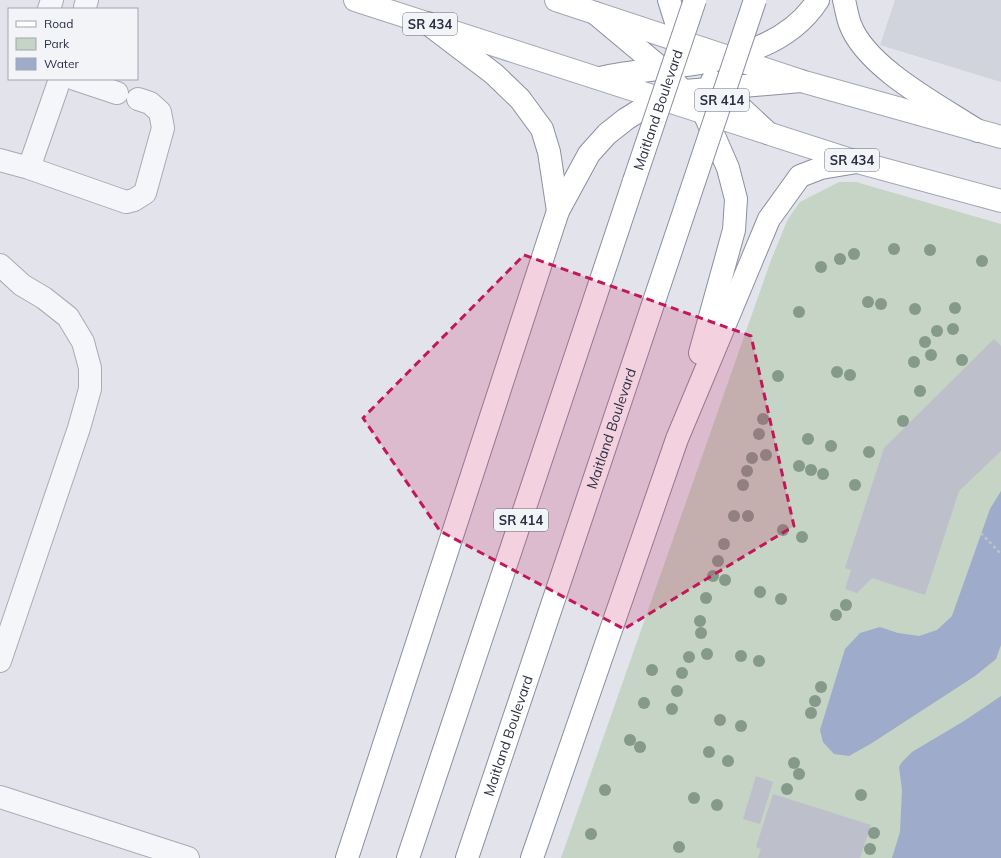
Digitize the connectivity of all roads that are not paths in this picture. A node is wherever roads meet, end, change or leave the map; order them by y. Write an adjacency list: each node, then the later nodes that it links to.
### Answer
1 (355, 0): 9 (main road, SR 434)
2 (556, 0): 8 (main road)
3 (669, 0): 10 (main road)
4 (695, 0): 40 (main road, Maitland Boulevard / SR 414, bridge)
5 (756, 0): 41 (main road, Maitland Boulevard / SR 414, bridge)
6 (818, 0): 11 (main road)
7 (844, 0): 24 (main road)
8 (595, 13): 10 (main road); 13 (main road)
9 (427, 23): 14 (main road, SR 434); 31 (main road)
10 (682, 42): 11 (main road); 12 (main road)
11 (729, 57): 12 (main road); 17 (main road)
12 (697, 64): 13 (main road); 18 (main road)
13 (662, 69): 14 (main road); 20 (main road)
14 (600, 78): 22 (main road, SR 434)
15 (60, 80): 29 (lane)
16 (78, 80): 19 (lane)
17 (801, 81): 18 (main road); 24 (main road)
18 (717, 88): 20 (main road); 25 (main road)
19 (117, 92)
20 (685, 92): 22 (main road); 23 (main road)
21 (138, 99): 29 (lane)
22 (658, 99): 23 (main road, SR 434); 31 (main road)
23 (704, 113): 25 (main road, SR 434); 33 (main road)
24 (978, 131): 26 (main road)
25 (768, 133): 28 (main road, SR 434)
26 (1001, 137)
27 (0, 160): 29 (lane)
28 (858, 162): 30 (main road, SR 434); 33 (main road)
29 (29, 168)
30 (1001, 200)
31 (558, 211): 35 (main road)
32 (0, 265): 34 (lane)
33 (677, 439): 42 (main road)
34 (0, 661)
35 (404, 682): 38 (main road); 39 (main road)
36 (0, 797): 37 (lane)
37 (188, 858)
38 (332, 858)
39 (347, 858)
40 (408, 858)
41 (467, 858)
42 (532, 858)

